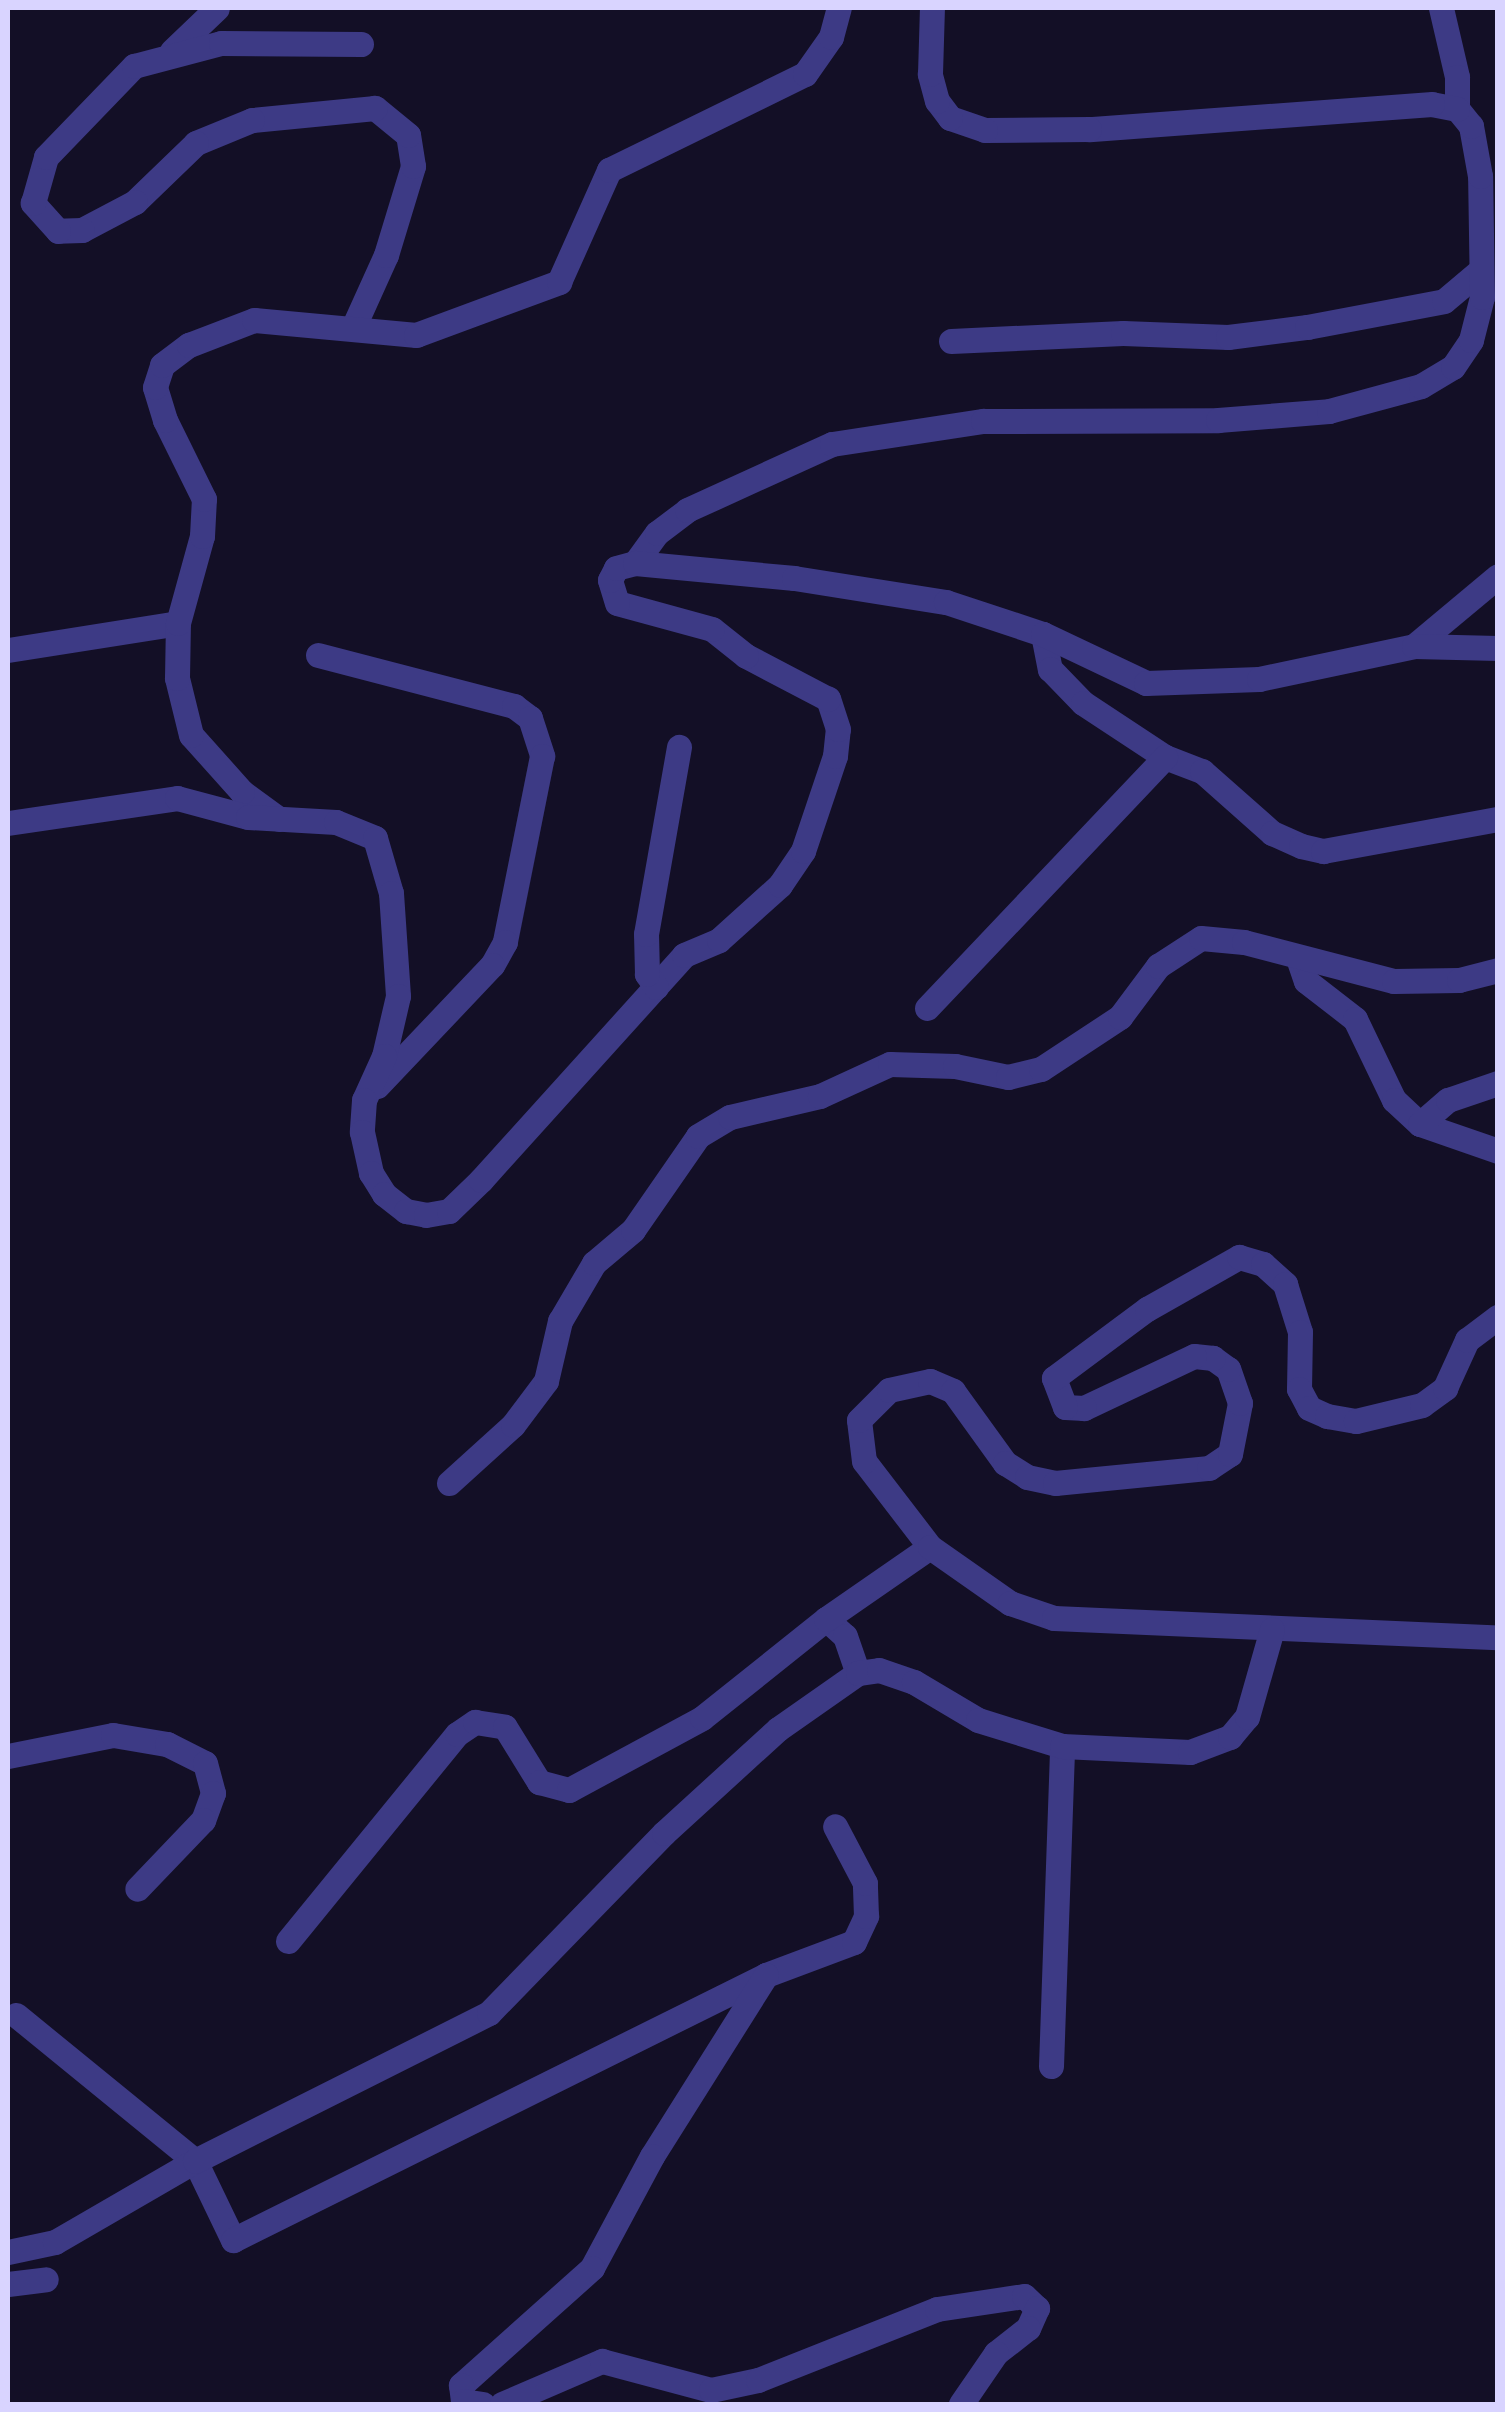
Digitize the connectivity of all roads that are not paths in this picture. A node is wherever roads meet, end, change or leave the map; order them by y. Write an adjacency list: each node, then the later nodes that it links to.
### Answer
1 (217, 8): 6 (street)
2 (839, 8): 9 (street)
3 (932, 8): 7 (street)
4 (1441, 8): 7 (street)
5 (361, 44): 6 (street)
6 (172, 51): 9 (street)
7 (1457, 109): 8 (street)
8 (1482, 270): 10 (street); 11 (street)
9 (353, 328): 13 (street)
10 (951, 340)
11 (635, 563): 14 (street); 26 (street)
12 (1498, 576): 15 (street)
13 (178, 624): 17 (street); 21 (street)
14 (1042, 634): 15 (street); 20 (street)
15 (1414, 646): 16 (street)
16 (1498, 648)
17 (8, 650)
18 (318, 654): 29 (street)
19 (679, 747): 26 (street)
20 (1165, 756): 22 (street); 27 (street)
21 (279, 819): 23 (street); 29 (street)
22 (1498, 819)
23 (8, 823)
24 (1298, 960): 25 (street); 30 (street); 33 (street)
25 (1498, 970)
26 (656, 988): 29 (street)
27 (927, 1008)
28 (1498, 1083): 30 (street)
29 (364, 1100)
30 (1420, 1124): 31 (street)
31 (1498, 1151)
32 (1498, 1317): 34 (street)
33 (449, 1483)
34 (930, 1547): 35 (street); 36 (street)
35 (826, 1619): 38 (street); 43 (street)
36 (1272, 1629): 37 (street); 39 (street)
37 (1498, 1636)
38 (858, 1672): 39 (street); 47 (street)
39 (1062, 1746): 46 (street)
40 (8, 1756): 42 (street)
41 (835, 1826): 44 (street)
42 (137, 1889)
43 (288, 1942)
44 (766, 1975): 47 (street); 51 (street)
45 (16, 2015): 47 (street)
46 (1051, 2066)
47 (195, 2161): 48 (street)
48 (8, 2252)
49 (46, 2280): 50 (street)
50 (8, 2284)
51 (483, 2404)
52 (502, 2404): 53 (street)
53 (961, 2404)

